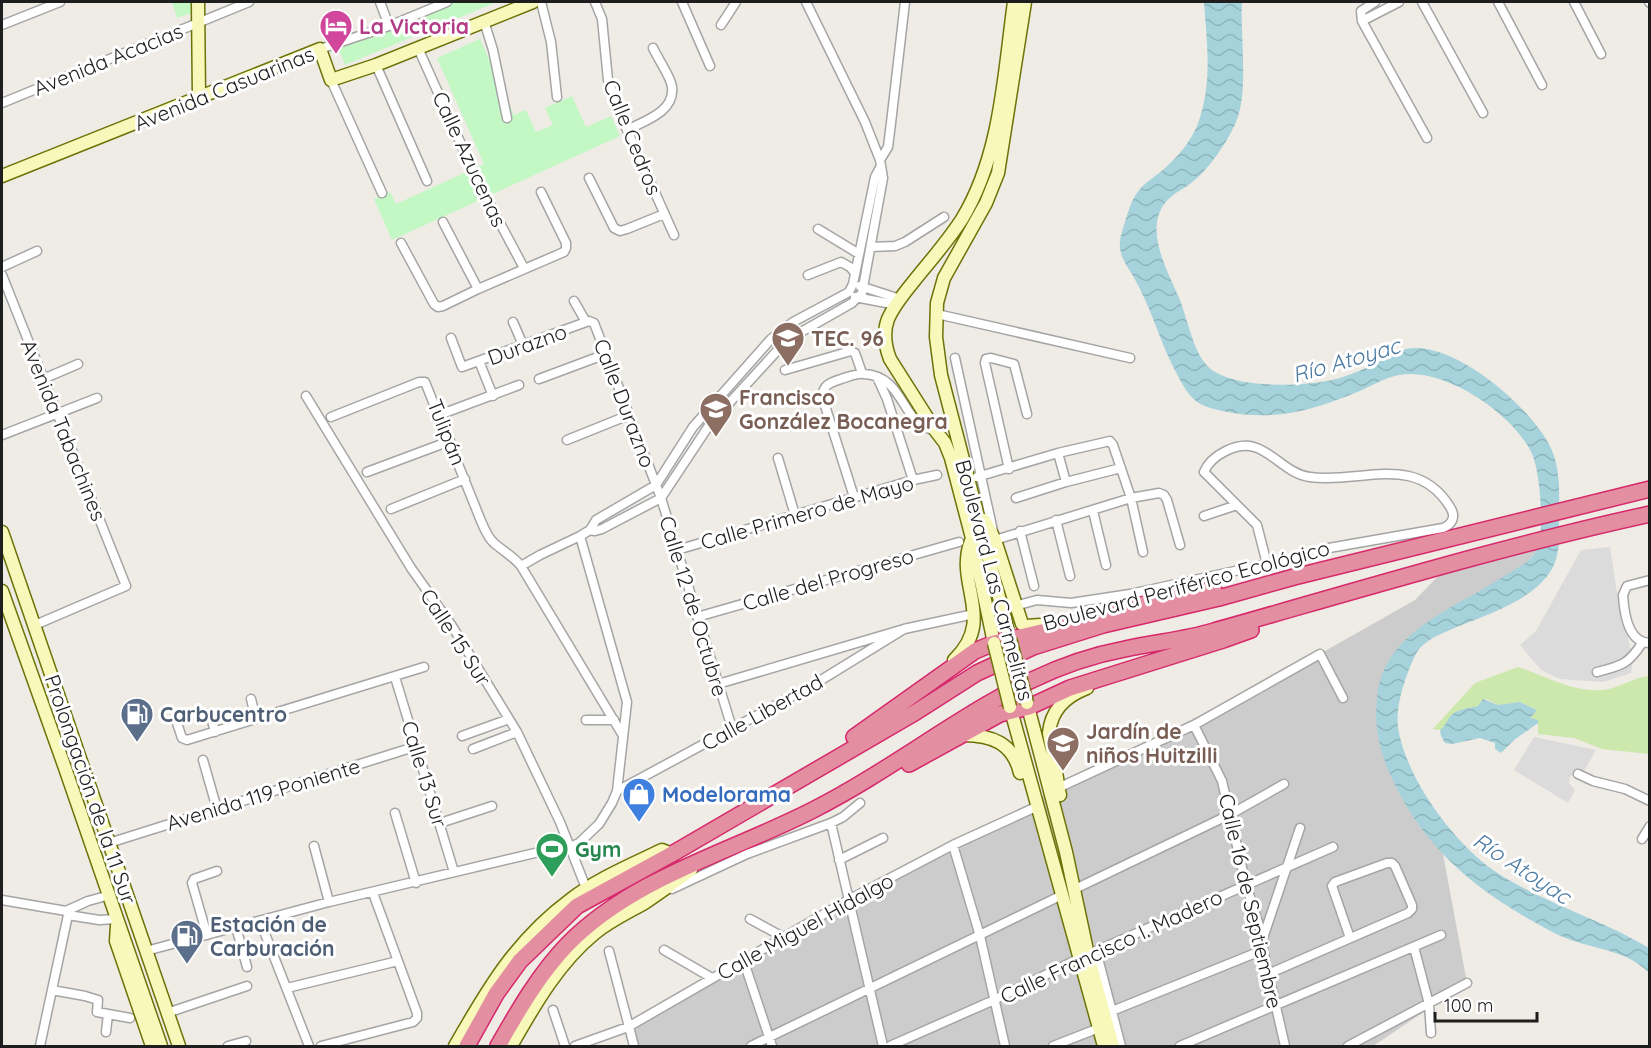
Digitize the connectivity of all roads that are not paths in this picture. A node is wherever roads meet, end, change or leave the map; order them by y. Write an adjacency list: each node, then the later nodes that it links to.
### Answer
1 (60, 2): 23 (street)
2 (198, 2): 22 (main road)
3 (249, 2): 22 (street, Avenida Acacias)
4 (380, 2): 25 (street)
5 (447, 2): 25 (street, Avenida Casuarinas)
6 (533, 2): 20 (main road)
7 (541, 2): 34 (street)
8 (595, 2): 39 (street, Calle Cedros)
9 (682, 2): 31 (street)
10 (736, 2): 24 (street)
11 (806, 2): 41 (street)
12 (905, 2): 41 (street)
13 (1014, 2): 49 (main road)
14 (1025, 2): 52 (main road, Boulevard Las Carmelitas)
15 (1375, 2): 21 (street)
16 (1399, 2): 21 (street)
17 (1422, 2): 37 (street)
18 (1498, 2): 33 (street)
19 (1574, 2): 29 (street)
20 (484, 21): 26 (main road); 38 (street)
21 (1362, 21): 40 (street)
22 (198, 22): 35 (main road); 36 (street, Avenida Acacias)
23 (2, 25)
24 (721, 25)
25 (389, 26): 28 (street, Avenida Casuarinas)
26 (418, 48): 30 (main road); 59 (street, Calle Azucenas)
27 (653, 48): 39 (street)
28 (320, 49): 32 (main road); 35 (main road, Avenida Casuarinas)
29 (1600, 54)
30 (376, 65): 32 (main road); 44 (street)
31 (710, 66)
32 (331, 80): 46 (street)
33 (1542, 85)
34 (557, 97)
35 (198, 98): 42 (main road, Avenida Casuarinas)
36 (2, 103)
37 (1483, 113)
38 (507, 118)
39 (627, 130): 47 (street, Calle Cedros)
40 (1427, 138)
41 (880, 163): 55 (street); 57 (street)
42 (2, 176)
43 (589, 178): 47 (street)
44 (427, 181)
45 (541, 192): 59 (street)
46 (382, 193)
47 (664, 214): 53 (street, Calle Cedros)
48 (944, 217): 55 (street)
49 (963, 217): 52 (main road); 69 (main road)
50 (443, 222): 65 (street)
51 (818, 229): 57 (street)
52 (971, 231): 70 (main road, Boulevard Las Carmelitas)
53 (674, 236)
54 (401, 243): 65 (street)
55 (872, 247): 64 (street)
56 (37, 251): 58 (street)
57 (859, 254): 60 (street)
58 (2, 267)
59 (524, 268): 65 (street)
60 (855, 273): 62 (street); 63 (street)
61 (2, 275): 83 (street, Avenida Tabachines)
62 (808, 275)
63 (853, 284): 64 (street); 66 (street)
64 (864, 288): 67 (street); 69 (street)
65 (477, 289)
66 (846, 295): 67 (street); 108 (street)
67 (859, 297): 69 (street); 111 (street)
68 (574, 301): 72 (street, Calle Durazno)
69 (898, 302): 94 (main road)
70 (937, 314): 77 (street); 106 (main road, Boulevard Las Carmelitas)
71 (513, 322): 74 (street)
72 (589, 322): 74 (street, Durazno); 75 (street, Calle Durazno)
73 (451, 338): 78 (street, Durazno)
74 (523, 345): 78 (street, Durazno)
75 (606, 354): 84 (street); 92 (street, Calle Durazno)
76 (955, 358): 106 (street)
77 (1130, 358)
78 (479, 361): 87 (street)
79 (78, 364): 83 (street)
80 (785, 370): 81 (street)
81 (862, 373): 82 (street); 110 (street)
82 (878, 376): 94 (street); 105 (street)
83 (43, 379): 90 (street, Avenida Tabachines)
84 (539, 379)
85 (519, 385): 87 (street)
86 (306, 396): 161 (street, Calle 15 Sur)
87 (493, 396): 89 (street)
88 (97, 398): 90 (street)
89 (447, 412)
90 (57, 413): 95 (street); 145 (street, Avenida Tabachines)
91 (1027, 414): 101 (street)
92 (629, 415): 96 (street); 108 (street, Calle Durazno)
93 (331, 417): 97 (street, Tulipán)
94 (935, 430): 106 (main road)
95 (2, 435)
96 (567, 440)
97 (450, 441): 102 (street); 104 (street, Tulipán)
98 (1058, 453): 100 (street); 101 (street); 107 (street)
99 (778, 458): 119 (street)
100 (1121, 468): 107 (street); 113 (street)
101 (1009, 469): 106 (street)
102 (367, 472)
103 (937, 475): 105 (street, Calle Primero de Mayo)
104 (465, 479): 116 (street); 134 (street, Tulipán)
105 (912, 480): 110 (street, Calle Primero de Mayo)
106 (969, 480): 114 (main road, Boulevard Las Carmelitas); 126 (street); 127 (main road, Boulevard Las Carmelitas)
107 (1066, 482): 112 (street)
108 (656, 485): 111 (street, Calle 12 de Octubre); 122 (street)
109 (1650, 489): 136 (highway, Boulevard Periférico Ecológico)
110 (854, 497): 119 (street, Calle Primero de Mayo)
111 (661, 498): 122 (street); 130 (street, Calle 12 de Octubre)
112 (1016, 498)
113 (1131, 498): 117 (street); 128 (street); 131 (street)
114 (976, 504): 126 (main road); 147 (main road, Boulevard Las Carmelitas)
115 (1237, 505): 120 (street); 132 (street); 132 (street)
116 (391, 509)
117 (1093, 511): 121 (street); 133 (street)
118 (1650, 514): 140 (highway)
119 (795, 515): 130 (street, Calle Primero de Mayo)
120 (1204, 516)
121 (1056, 520): 123 (street); 135 (street)
122 (590, 530): 125 (street)
123 (1020, 531): 126 (street); 138 (street)
124 (2, 532): 129 (main road, Prolongación de la 11 Sur)
125 (580, 536): 134 (street); 170 (street)
126 (995, 540): 141 (main road)
127 (966, 541): 142 (main road); 143 (street, Calle del Progreso); 148 (main road, Boulevard Las Carmelitas)
128 (1180, 545)
129 (4, 546): 145 (main road, Prolongación de la 11 Sur)
130 (677, 550): 143 (street, Calle 12 de Octubre)
131 (1143, 552)
132 (1267, 564): 141 (street)
133 (1106, 565)
134 (521, 566): 165 (street)
135 (1070, 576)
136 (1294, 577): 144 (highway); 186 (highway, Boulevard Periférico Ecológico)
137 (1650, 580): 149 (street)
138 (1034, 586)
139 (2, 591): 212 (main road, Prolongación de la 11 Sur)
140 (1305, 604): 150 (highway); 178 (highway)
141 (1015, 606): 144 (main road)
142 (974, 614): 146 (street); 154 (main road)
143 (697, 616): 155 (street, Calle 12 de Octubre)
144 (1077, 622): 147 (highway)
145 (35, 625): 195 (main road, Prolongación de la 11 Sur)
146 (904, 629): 155 (street); 167 (street, Calle Libertad)
147 (1010, 639): 148 (highway); 158 (main road, Boulevard Las Carmelitas, bridge)
148 (994, 643): 154 (highway); 159 (main road, Boulevard Las Carmelitas, bridge)
149 (1646, 643): 152 (street)
150 (1138, 666): 158 (highway); 179 (main road)
151 (424, 668): 153 (street)
152 (1597, 672)
153 (395, 677): 163 (street); 173 (street, Calle 13 Sur)
154 (934, 680): 186 (highway)
155 (718, 684): 167 (street, Calle 12 de Octubre)
156 (1342, 698): 166 (street)
157 (250, 699): 163 (street)
158 (1028, 705): 159 (highway); 200 (main road, Boulevard Las Carmelitas)
159 (1010, 709): 171 (highway); 184 (main road, Boulevard Las Carmelitas)
160 (210, 713): 168 (street)
161 (509, 719): 169 (street, Calle 15 Sur); 172 (street)
162 (176, 720): 168 (street)
163 (256, 720): 168 (street)
164 (586, 720): 165 (street)
165 (614, 720): 170 (street)
166 (1194, 725): 179 (street); 188 (street, Calle 16 de Septiembre)
167 (732, 728): 180 (street, Calle Libertad)
168 (215, 732)
169 (517, 732): 174 (street); 199 (street, Calle 15 Sur)
170 (622, 734): 180 (street)
171 (962, 735): 178 (highway); 184 (main road)
172 (462, 736)
173 (417, 746): 185 (street, Avenida 119 Poniente); 189 (street, Calle 13 Sur)
174 (472, 749)
175 (203, 760): 185 (street)
176 (1578, 774): 181 (street)
177 (1284, 784): 188 (street)
178 (858, 786): 202 (highway)
179 (1058, 788): 200 (main road)
180 (617, 791): 199 (street)
181 (1650, 801)
182 (860, 803): 190 (street)
183 (492, 806): 189 (street)
184 (1036, 807): 196 (street, Calle Miguel Hidalgo); 213 (main road, Boulevard Las Carmelitas)
185 (217, 809): 195 (street, Avenida 119 Poniente)
186 (748, 809): 201 (highway, Boulevard Periférico Ecológico)
187 (395, 813): 207 (street)
188 (1231, 814): 208 (street, Calle 16 de Septiembre); 210 (street)
189 (440, 823): 206 (street, Calle 13 Sur)
190 (831, 823): 203 (street); 217 (street)
191 (1650, 826): 194 (street)
192 (1300, 828): 204 (street)
193 (883, 838): 203 (street)
194 (1642, 839)
195 (108, 843): 232 (main road, Prolongación de la 11 Sur)
196 (953, 845): 214 (street, Calle Miguel Hidalgo); 225 (street)
197 (314, 846): 216 (street)
198 (1332, 847): 204 (street, Calle Francisco I. Madero)
199 (570, 848): 206 (street); 209 (street, Calle 15 Sur)
200 (1066, 852): 210 (main road, Boulevard Las Carmelitas)
201 (672, 854): 209 (main road, Boulevard Periférico Ecológico); 267 (highway, Boulevard Periférico Ecológico)
202 (710, 857): 217 (main road); 268 (highway)
203 (840, 860): 214 (street)
204 (1287, 867): 208 (street, Calle Francisco I. Madero); 227 (street)
205 (216, 871): 223 (street)
206 (454, 872): 207 (street)
207 (416, 883): 211 (street)
208 (1246, 885): 227 (street, Calle 16 de Septiembre); 234 (street, Calle Francisco I. Madero)
209 (586, 888): 266 (main road, Boulevard Periférico Ecológico)
210 (1075, 889): 234 (main road, Boulevard Las Carmelitas)
211 (373, 893): 216 (street); 236 (street)
212 (110, 895): 218 (street); 220 (main road, Prolongación de la 11 Sur)
213 (1062, 895): 225 (street); 234 (main road, Boulevard Las Carmelitas)
214 (850, 899): 226 (street, Calle Miguel Hidalgo); 242 (street)
215 (2, 900): 218 (street)
216 (329, 902): 221 (street)
217 (644, 903): 269 (main road)
218 (67, 913): 220 (street); 244 (street)
219 (750, 919): 226 (street)
220 (118, 920): 260 (main road); 261 (main road, Prolongación de la 11 Sur)
221 (260, 921): 222 (street); 243 (street)
222 (236, 927): 223 (street); 237 (street)
223 (207, 935): 232 (street)
224 (1441, 935): 229 (street)
225 (980, 936): 242 (street); 245 (street)
226 (783, 937): 235 (street, Calle Miguel Hidalgo)
227 (1263, 938): 231 (street, Calle 16 de Septiembre)
228 (1350, 938): 228 (street); 238 (street)
229 (1414, 947): 246 (street); 247 (street)
230 (664, 950): 239 (street)
231 (1263, 950): 238 (street, Calle 16 de Septiembre); 249 (street)
232 (146, 951): 250 (main road, Prolongación de la 11 Sur)
233 (609, 951): 253 (street)
234 (1084, 956): 245 (street, Calle Francisco I. Madero); 249 (street, Boulevard Las Carmelitas); 254 (main road, Boulevard Las Carmelitas); 280 (main road, Boulevard Las Carmelitas)
235 (743, 959): 239 (street, Calle Miguel Hidalgo); 257 (street)
236 (398, 961): 243 (street); 265 (street)
237 (247, 967)
238 (1268, 974): 247 (street, Calle 16 de Septiembre)
239 (711, 978): 253 (street, Calle Miguel Hidalgo)
240 (1467, 983): 246 (street)
241 (247, 986): 250 (street)
242 (870, 987): 257 (street); 275 (street)
243 (287, 988): 264 (street)
244 (52, 990): 251 (street); 259 (street)
245 (994, 1000): 276 (street, Calle Francisco I. Madero); 277 (street)
246 (1429, 1004): 256 (street); 284 (street)
247 (1275, 1006): 282 (street); 283 (street, Calle 16 de Septiembre)
248 (554, 1010): 270 (street)
249 (1112, 1011): 281 (street, Boulevard Las Carmelitas)
250 (167, 1013): 262 (main road, Prolongación de la 11 Sur)
251 (108, 1014): 252 (street); 255 (street)
252 (130, 1018)
253 (628, 1027): 271 (street, Calle Miguel Hidalgo); 272 (street)
254 (1099, 1028): 278 (street); 279 (main road, Boulevard Las Carmelitas)
255 (106, 1032)
256 (1431, 1033)
257 (769, 1037): 273 (street); 274 (street)
258 (246, 1041): 263 (street)
259 (40, 1047)
260 (152, 1047)
261 (161, 1047)
262 (179, 1047)
263 (228, 1047)
264 (309, 1047)
265 (321, 1047)
266 (455, 1047)
267 (467, 1047)
268 (498, 1047)
269 (511, 1047)
270 (565, 1047)
271 (575, 1047)
272 (634, 1047)
273 (751, 1047)
274 (772, 1047)
275 (883, 1047)
276 (890, 1047)
277 (1005, 1047)
278 (1053, 1047)
279 (1104, 1047)
280 (1113, 1047)
281 (1120, 1047)
282 (1180, 1047)
283 (1285, 1047)
284 (1348, 1047)

